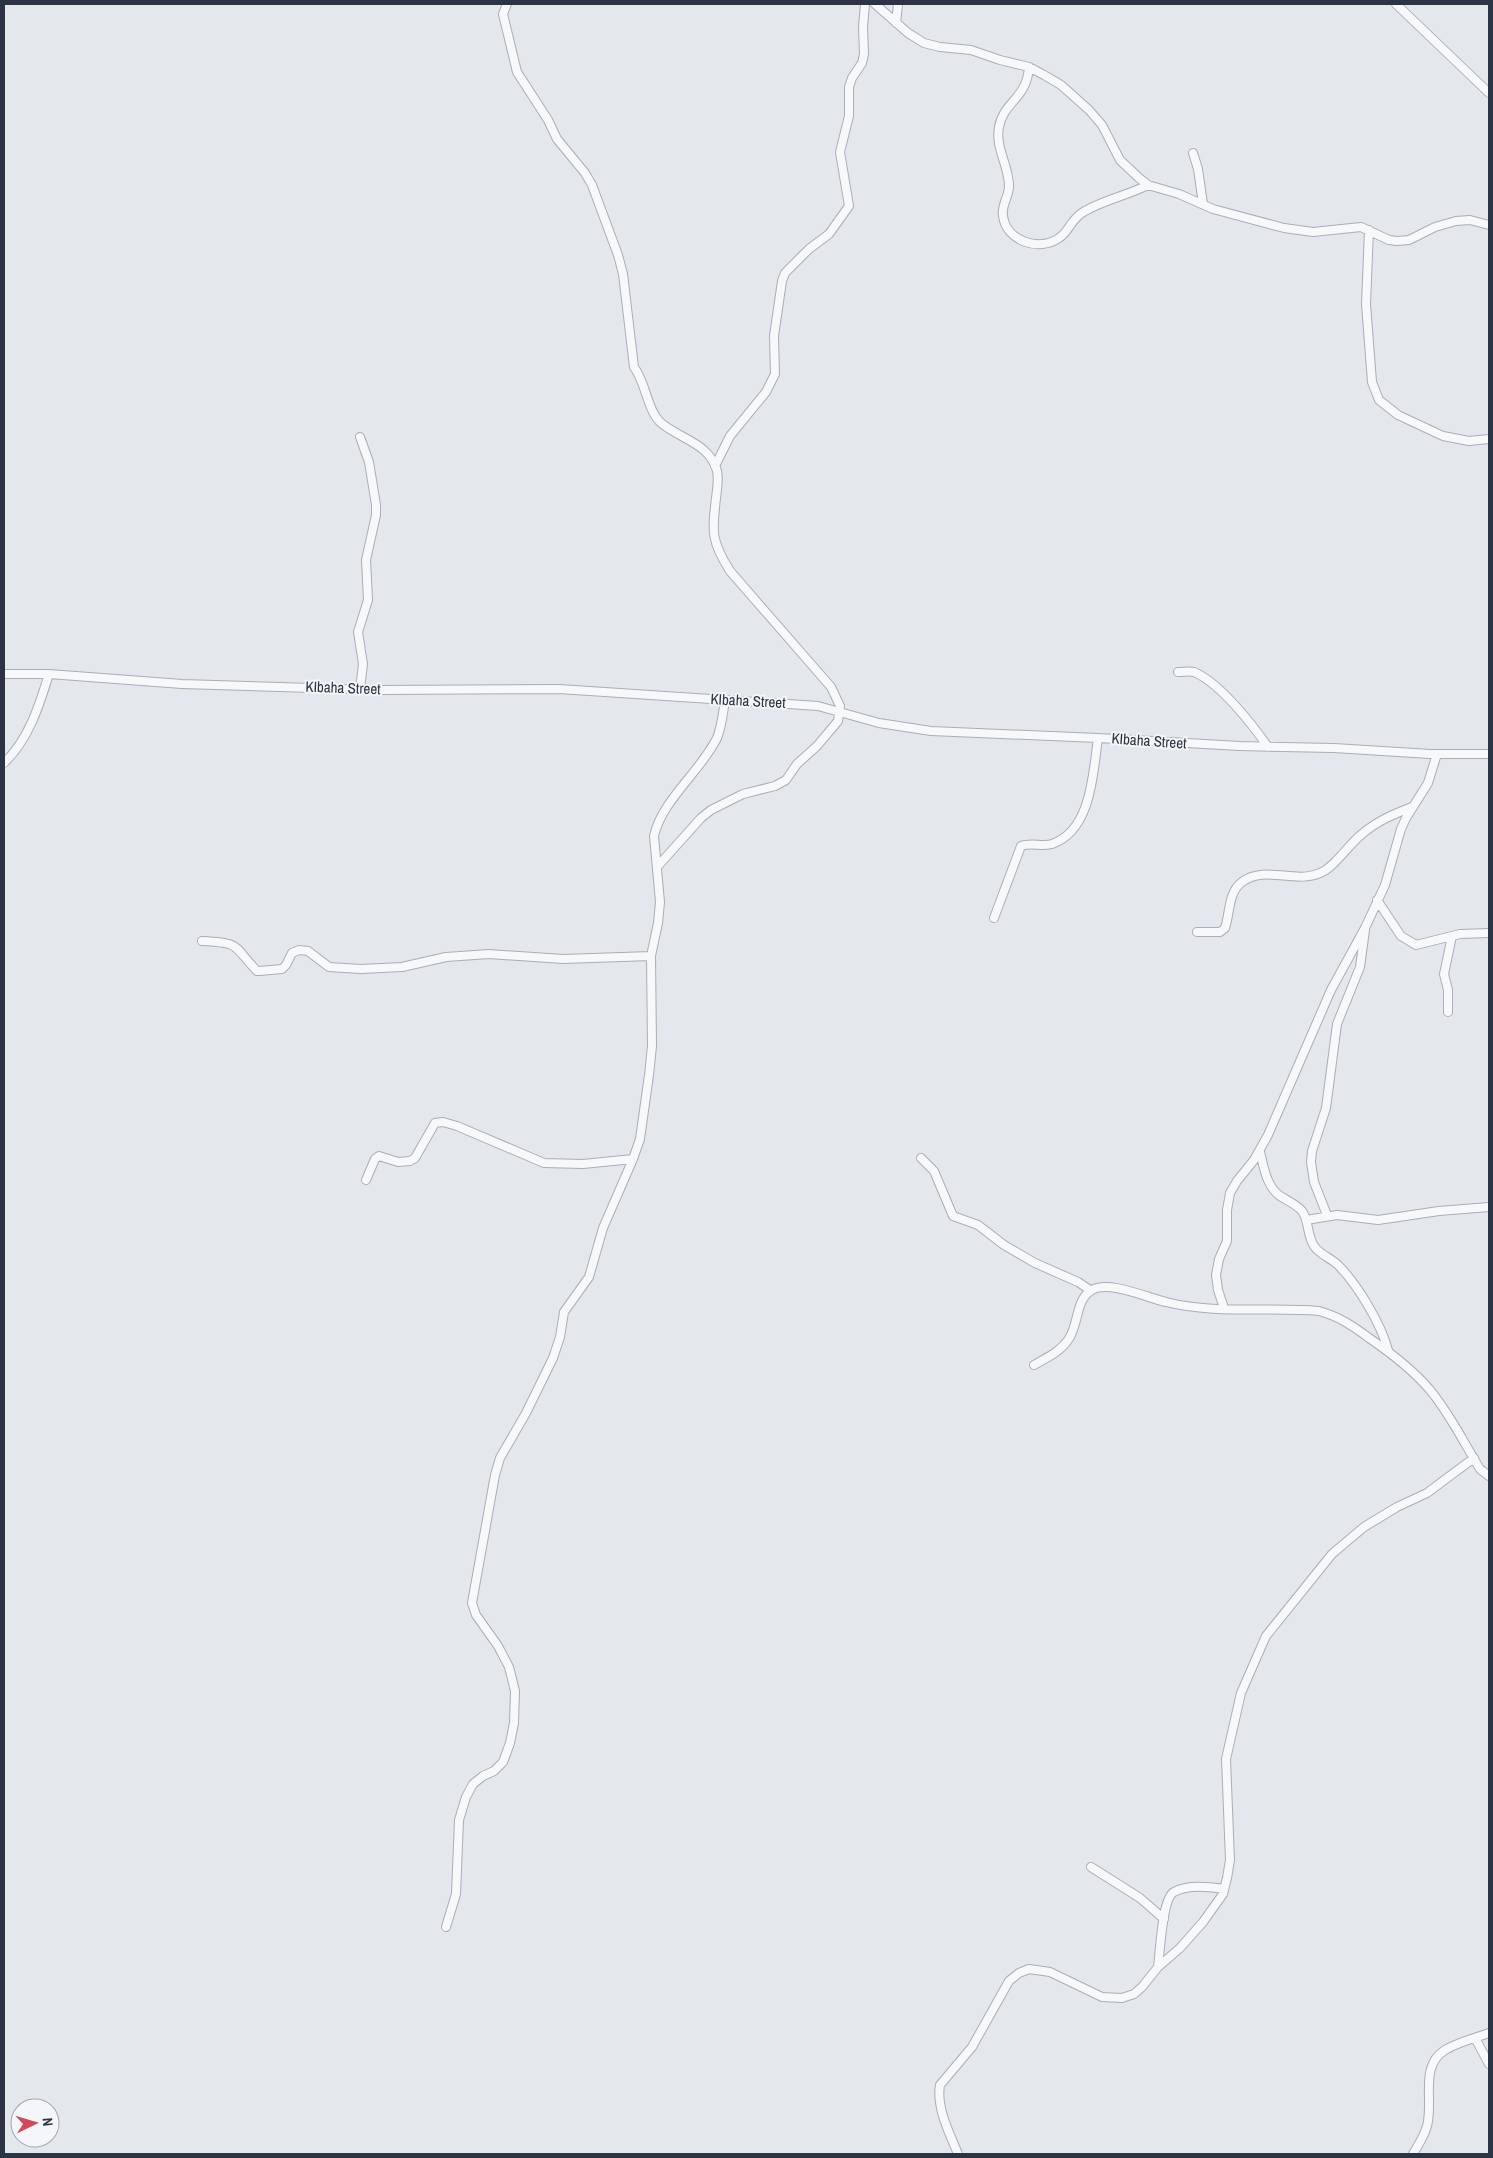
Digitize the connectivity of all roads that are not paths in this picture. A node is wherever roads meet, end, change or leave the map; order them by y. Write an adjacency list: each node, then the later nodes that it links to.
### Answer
1 (507, 4): 16 (street)
2 (865, 4): 16 (street)
3 (875, 4): 6 (street)
4 (898, 4): 6 (street)
5 (1396, 4): 8 (street)
6 (896, 23): 7 (street)
7 (1029, 67): 10 (street); 10 (street)
8 (1489, 93)
9 (1193, 153): 11 (street)
10 (1148, 185): 11 (street)
11 (1202, 204): 13 (street)
12 (1489, 225): 13 (street)
13 (1370, 230): 15 (street)
14 (360, 437): 20 (street)
15 (1489, 439)
16 (715, 466): 22 (street)
17 (1178, 672): 24 (street)
18 (4, 674): 19 (street, KIbaha Street)
19 (49, 674): 20 (street, KIbaha Street); 27 (street)
20 (360, 689): 21 (street, KIbaha Street)
21 (725, 700): 22 (street, KIbaha Street); 29 (street)
22 (840, 711): 23 (street, KIbaha Street); 29 (street)
23 (1098, 738): 24 (street, KIbaha Street); 31 (street)
24 (1268, 747): 25 (street, KIbaha Street)
25 (1437, 754): 26 (street, KIbaha Street); 28 (street)
26 (1489, 754)
27 (4, 763)
28 (1413, 806): 30 (street); 33 (street)
29 (657, 868): 37 (street)
30 (1377, 900): 32 (street); 35 (street)
31 (994, 918)
32 (1365, 928): 39 (street); 44 (street)
33 (1197, 932)
34 (1489, 933): 35 (street)
35 (1452, 936): 38 (street)
36 (202, 941): 37 (street)
37 (651, 956): 41 (street)
38 (1448, 1012)
39 (1260, 1152): 45 (street); 47 (street)
40 (921, 1158): 46 (street)
41 (633, 1159): 42 (street); 55 (street)
42 (366, 1180)
43 (1489, 1207): 44 (street)
44 (1328, 1215): 45 (street)
45 (1306, 1220): 48 (street)
46 (1090, 1290): 47 (street); 49 (street)
47 (1224, 1308): 48 (street)
48 (1388, 1350): 50 (street)
49 (1034, 1365)
50 (1474, 1458): 51 (street); 53 (street)
51 (1489, 1476)
52 (1091, 1866): 54 (street)
53 (1224, 1889): 54 (street); 56 (street)
54 (1164, 1919): 56 (street)
55 (446, 1927)
56 (1158, 1968): 60 (street)
57 (1489, 2033): 58 (street)
58 (1475, 2038): 59 (street); 61 (street)
59 (1489, 2064)
60 (958, 2154)
61 (1413, 2154)

